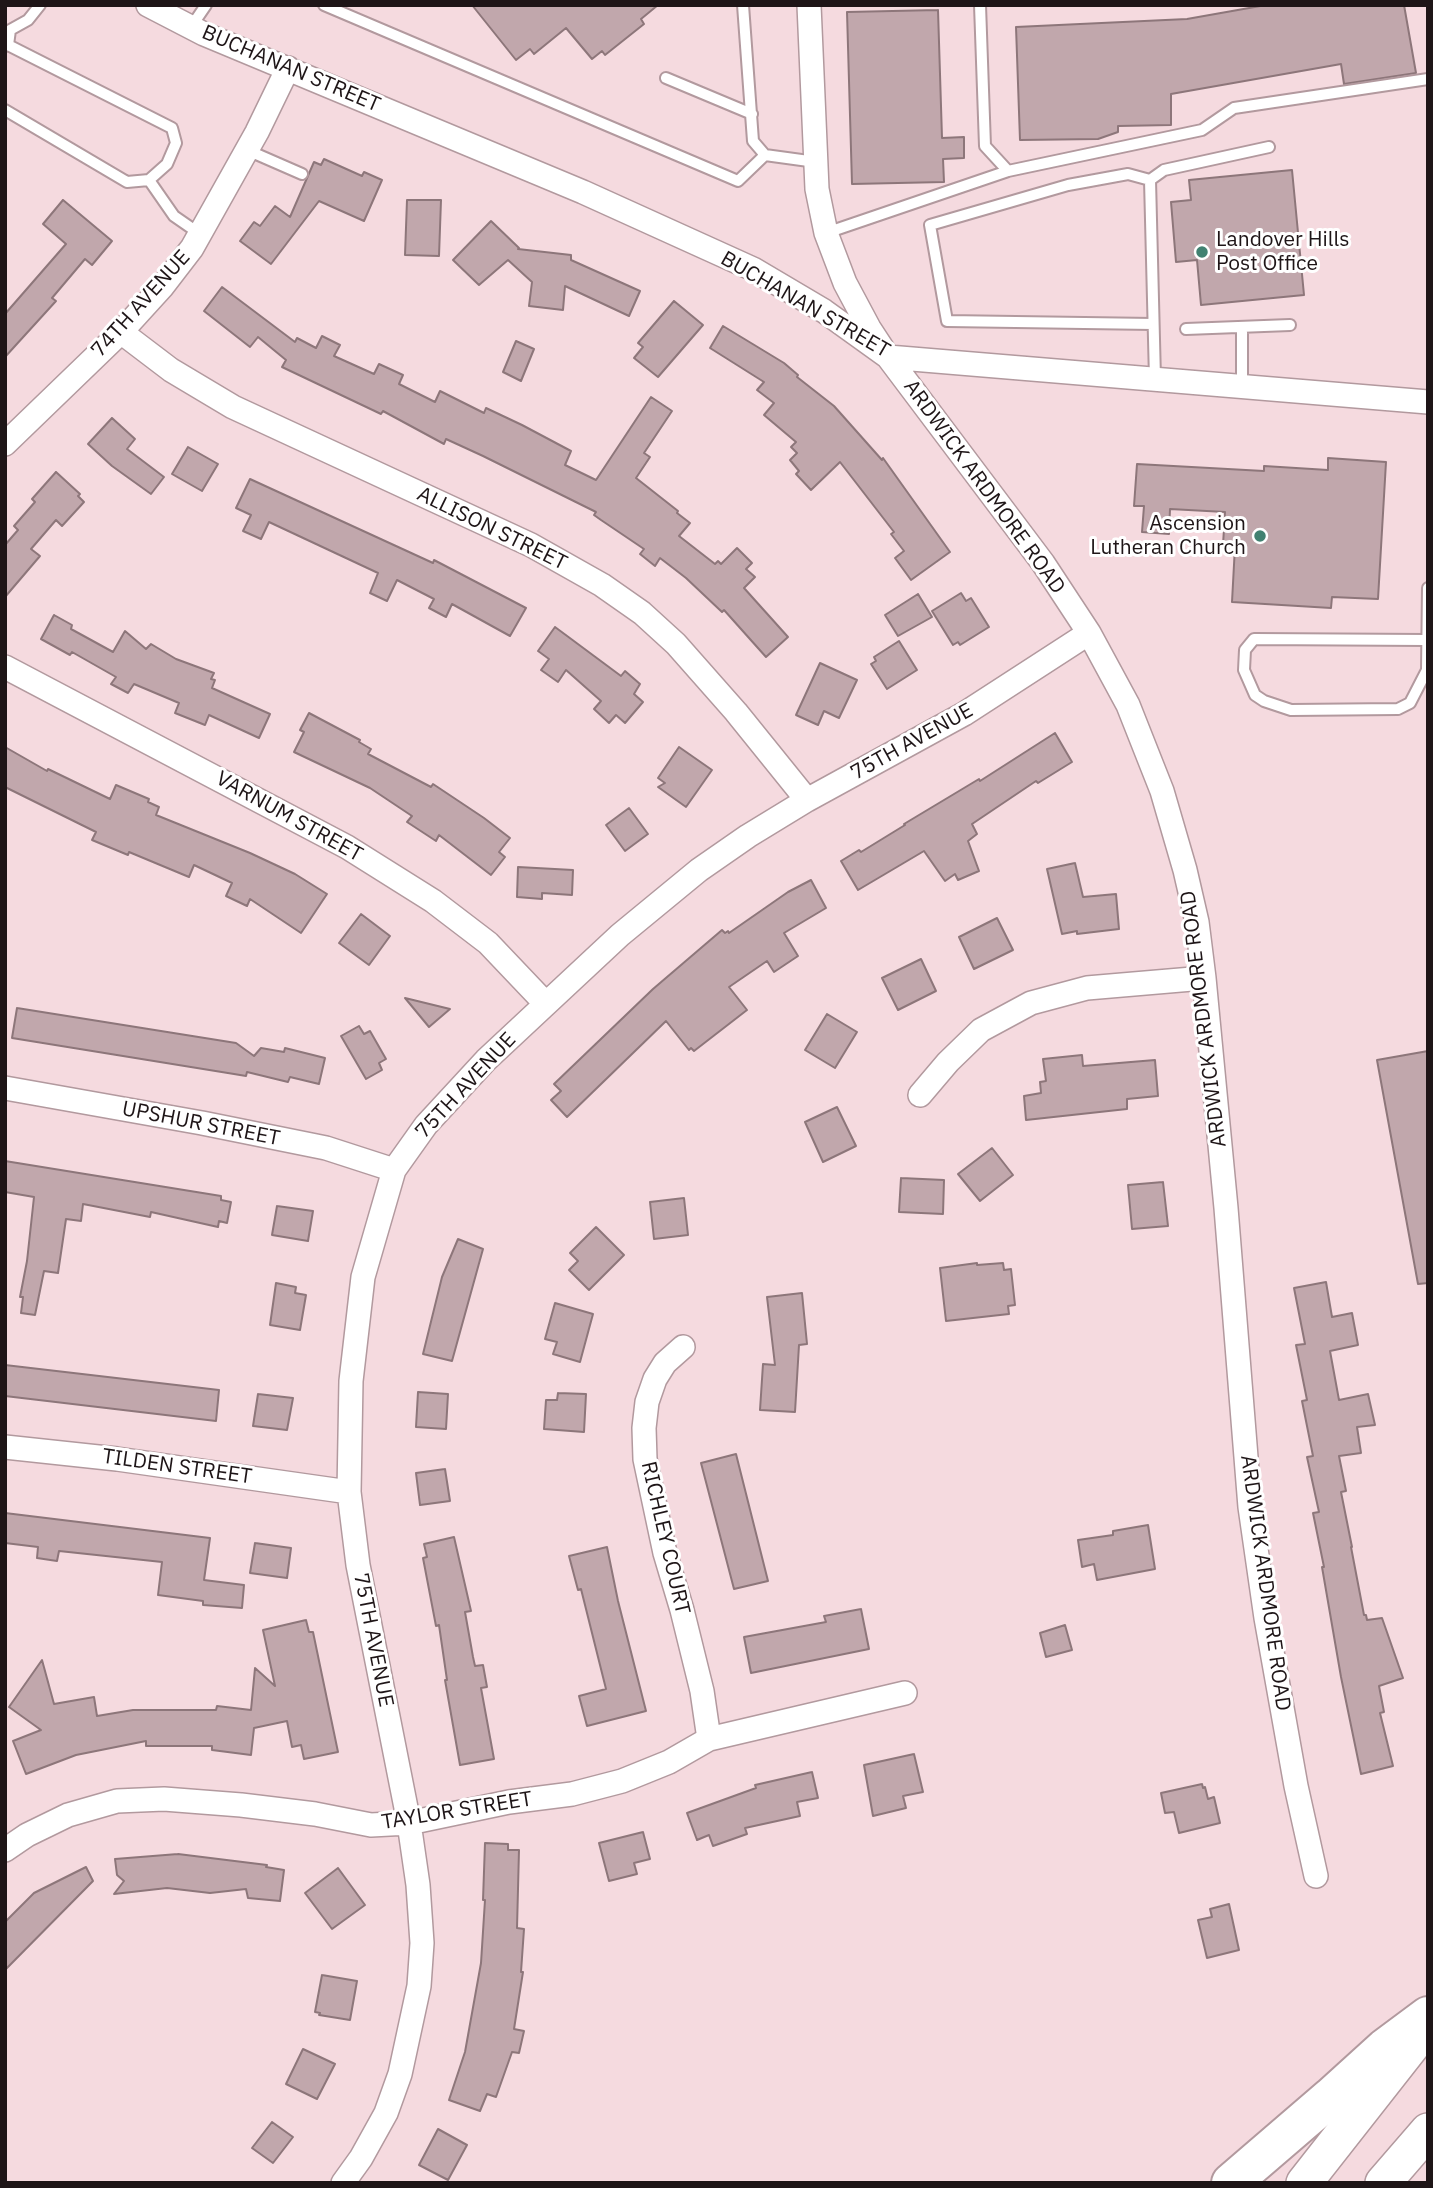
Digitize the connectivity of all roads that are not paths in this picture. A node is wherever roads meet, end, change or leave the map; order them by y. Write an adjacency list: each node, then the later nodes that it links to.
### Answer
1 (40, 5): 9 (lane)
2 (148, 5): 8 (street, BUCHANAN STREET)
3 (206, 5): 8 (lane)
4 (324, 5): 17 (lane)
5 (743, 5): 14 (lane)
6 (809, 5): 18 (street, ARDWICK ARDMORE ROAD)
7 (980, 5): 19 (lane)
8 (191, 27): 10 (street, BUCHANAN STREET)
9 (7, 45): 21 (lane)
10 (288, 68): 16 (street, 74TH AVENUE); 30 (street, BUCHANAN STREET)
11 (666, 78): 14 (lane)
12 (1428, 79): 19 (lane)
13 (5, 110): 21 (lane)
14 (751, 114): 17 (lane)
15 (1269, 147): 22 (lane)
16 (247, 150): 20 (lane); 24 (street, 74TH AVENUE)
17 (765, 155): 18 (lane)
18 (816, 162): 23 (street, ARDWICK ARDMORE ROAD)
19 (1008, 171): 23 (lane)
20 (302, 174)
21 (149, 180): 24 (lane)
22 (1150, 180): 25 (lane); 25 (lane)
23 (826, 233): 30 (street, ARDWICK ARDMORE ROAD)
24 (200, 234): 29 (street, 74TH AVENUE)
25 (1153, 324): 31 (lane)
26 (1290, 325): 27 (lane)
27 (1242, 327): 28 (lane); 32 (lane)
28 (1186, 329)
29 (121, 332): 34 (street, 74TH AVENUE); 39 (street, ALLISON STREET)
30 (888, 357): 31 (street, BUCHANAN STREET); 36 (street, ARDWICK ARDMORE ROAD)
31 (1154, 379): 32 (street, BUCHANAN STREET)
32 (1242, 386): 33 (street, BUCHANAN STREET)
33 (1428, 401)
34 (5, 444)
35 (1428, 587): 37 (lane)
36 (1089, 633): 39 (street, 75TH AVENUE); 40 (street, ARDWICK ARDMORE ROAD)
37 (1426, 640): 37 (lane)
38 (5, 667): 41 (street, VARNUM STREET)
39 (807, 800): 41 (street, 75TH AVENUE)
40 (1204, 978): 43 (street); 52 (street, ARDWICK ARDMORE ROAD)
41 (546, 1004): 44 (street, 75TH AVENUE)
42 (5, 1088): 44 (street, UPSHUR STREET)
43 (920, 1094)
44 (394, 1170): 47 (street, 75TH AVENUE)
45 (683, 1347): 49 (street, RICHLEY COURT)
46 (5, 1447): 47 (street, TILDEN STREET)
47 (349, 1492): 50 (street, 75TH AVENUE)
48 (905, 1693): 49 (street, TAYLOR STREET)
49 (709, 1739): 50 (street, TAYLOR STREET)
50 (409, 1823): 51 (street, TAYLOR STREET); 56 (street, 75TH AVENUE)
51 (5, 1850)
52 (1316, 1876)
53 (1428, 2016): 57 (highway)
54 (1428, 2025): 58 (main road)
55 (1428, 2131): 59 (main road)
56 (344, 2183)
57 (1231, 2183)
58 (1304, 2183)
59 (1384, 2183)

